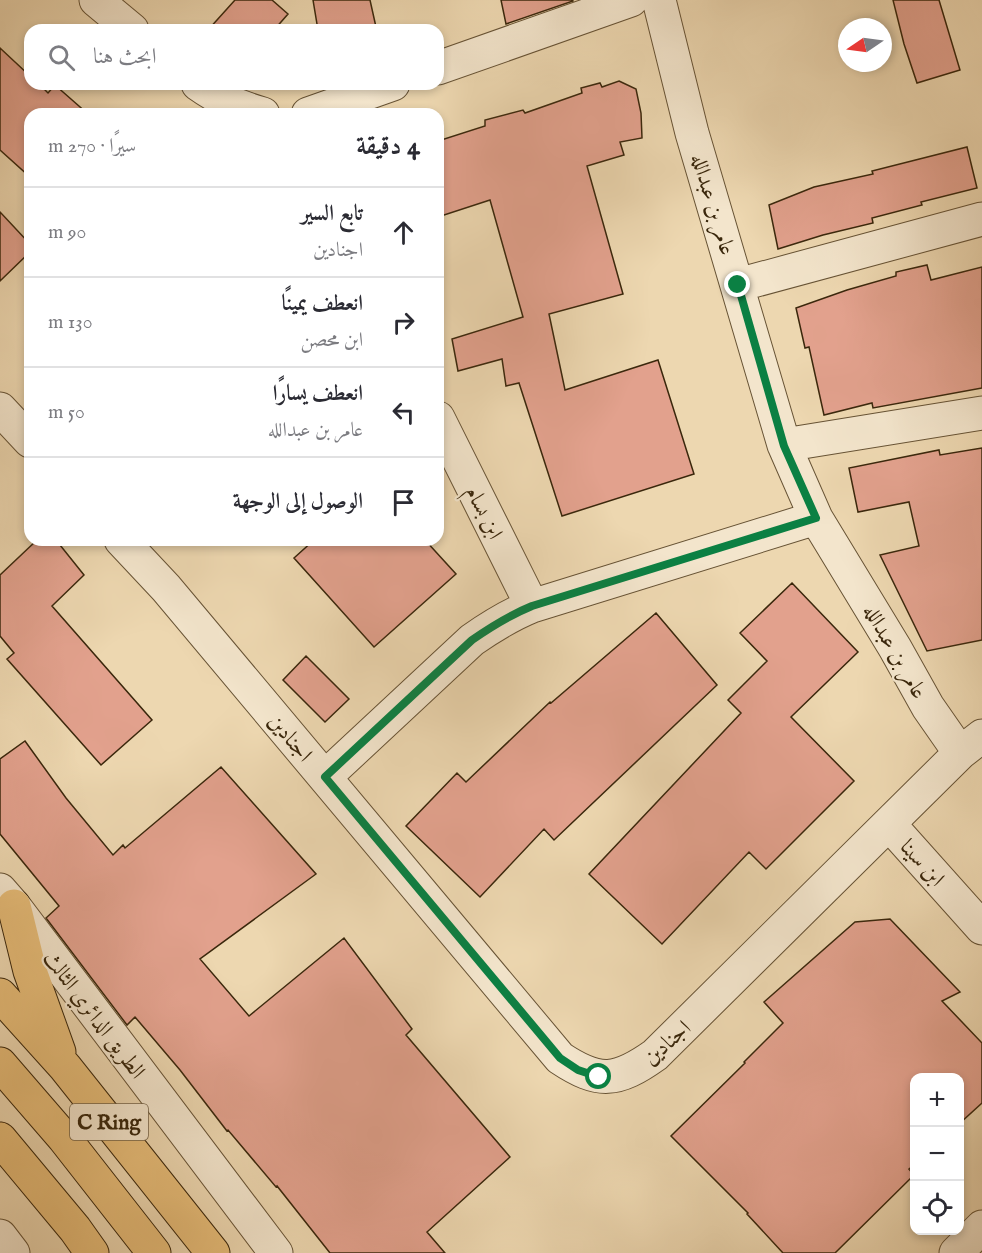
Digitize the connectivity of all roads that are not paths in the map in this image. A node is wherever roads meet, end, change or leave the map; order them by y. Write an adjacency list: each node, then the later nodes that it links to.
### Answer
1 (96, 0): 4 (street)
2 (631, 0): 5 (street)
3 (659, 0): 11 (street, عامر بن عبدالله)
4 (125, 24)
5 (444, 66)
6 (207, 90): 8 (street)
7 (376, 90): 9 (street)
8 (244, 108)
9 (325, 108)
10 (982, 219): 11 (street)
11 (738, 285): 16 (street, عامر بن عبدالله)
12 (0, 409): 15 (street)
13 (982, 413): 16 (street)
14 (444, 430): 19 (street, ابن بسام)
15 (24, 435)
16 (784, 446): 17 (street, عامر بن عبدالله)
17 (816, 518): 19 (street); 20 (street, عامر بن عبدالله)
18 (128, 546): 21 (street, اجنادين)
19 (532, 606): 21 (street)
20 (971, 744): 22 (street, اجنادين)
21 (325, 777): 22 (street, اجنادين)
22 (889, 824): 24 (street, ابن سينا)
23 (7, 898): 27 (highway); 36 (street, الطريق الدائري الثالث)
24 (982, 928)
25 (0, 995): 27 (highway, C Ring)
26 (0, 1064): 34 (highway)
27 (65, 1067): 35 (highway, C Ring)
28 (0, 1139): 32 (highway)
29 (0, 1175): 32 (highway)
30 (982, 1227): 37 (street)
31 (0, 1236): 33 (street)
32 (84, 1241)
33 (13, 1253)
34 (154, 1253)
35 (213, 1253)
36 (276, 1253)
37 (956, 1253)

